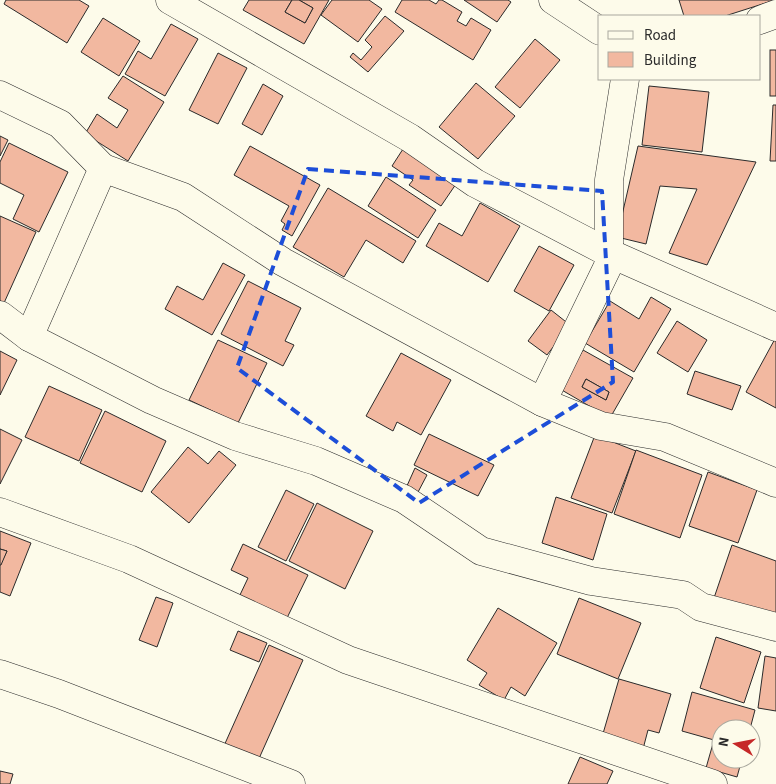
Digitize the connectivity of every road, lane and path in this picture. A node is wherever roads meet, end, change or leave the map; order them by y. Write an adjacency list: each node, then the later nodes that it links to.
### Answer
1 (170, 0): 9 (street)
2 (553, 0): 5 (street)
3 (776, 14): 4 (street)
4 (761, 20)
5 (598, 30)
6 (625, 80): 9 (street)
7 (0, 95): 8 (street)
8 (103, 168): 12 (street); 13 (street)
9 (609, 253): 11 (street); 13 (street)
10 (0, 315): 12 (street)
11 (776, 327)
12 (29, 337): 16 (street)
13 (542, 402): 14 (street)
14 (776, 483)
15 (0, 512): 19 (street)
16 (776, 627)
17 (0, 674): 18 (street)
18 (291, 784)
19 (713, 784)

